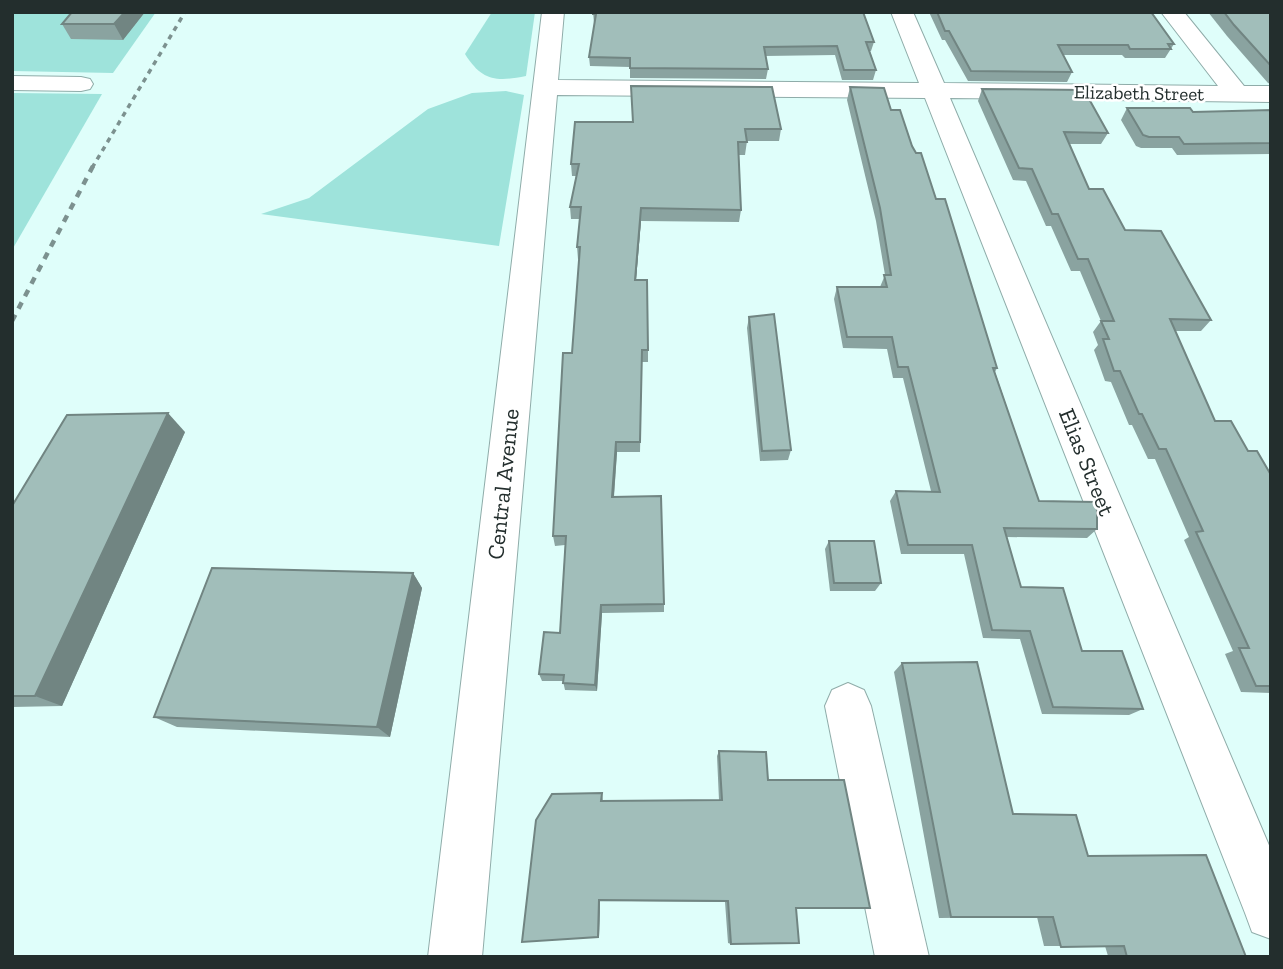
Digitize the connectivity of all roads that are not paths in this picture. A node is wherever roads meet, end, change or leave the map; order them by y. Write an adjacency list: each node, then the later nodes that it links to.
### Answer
1 (553, 12): 6 (street, Central Avenue)
2 (902, 12): 7 (street, Elias Street)
3 (1172, 12): 8 (street)
4 (12, 83): 5 (street)
5 (81, 84)
6 (544, 87): 7 (street, Elizabeth Street); 12 (street, Central Avenue)
7 (935, 91): 8 (street, Elizabeth Street); 11 (street, Elias Street)
8 (1237, 94): 9 (street, Elizabeth Street)
9 (1271, 94)
10 (848, 706): 13 (street)
11 (1271, 913)
12 (455, 957)
13 (902, 957)

